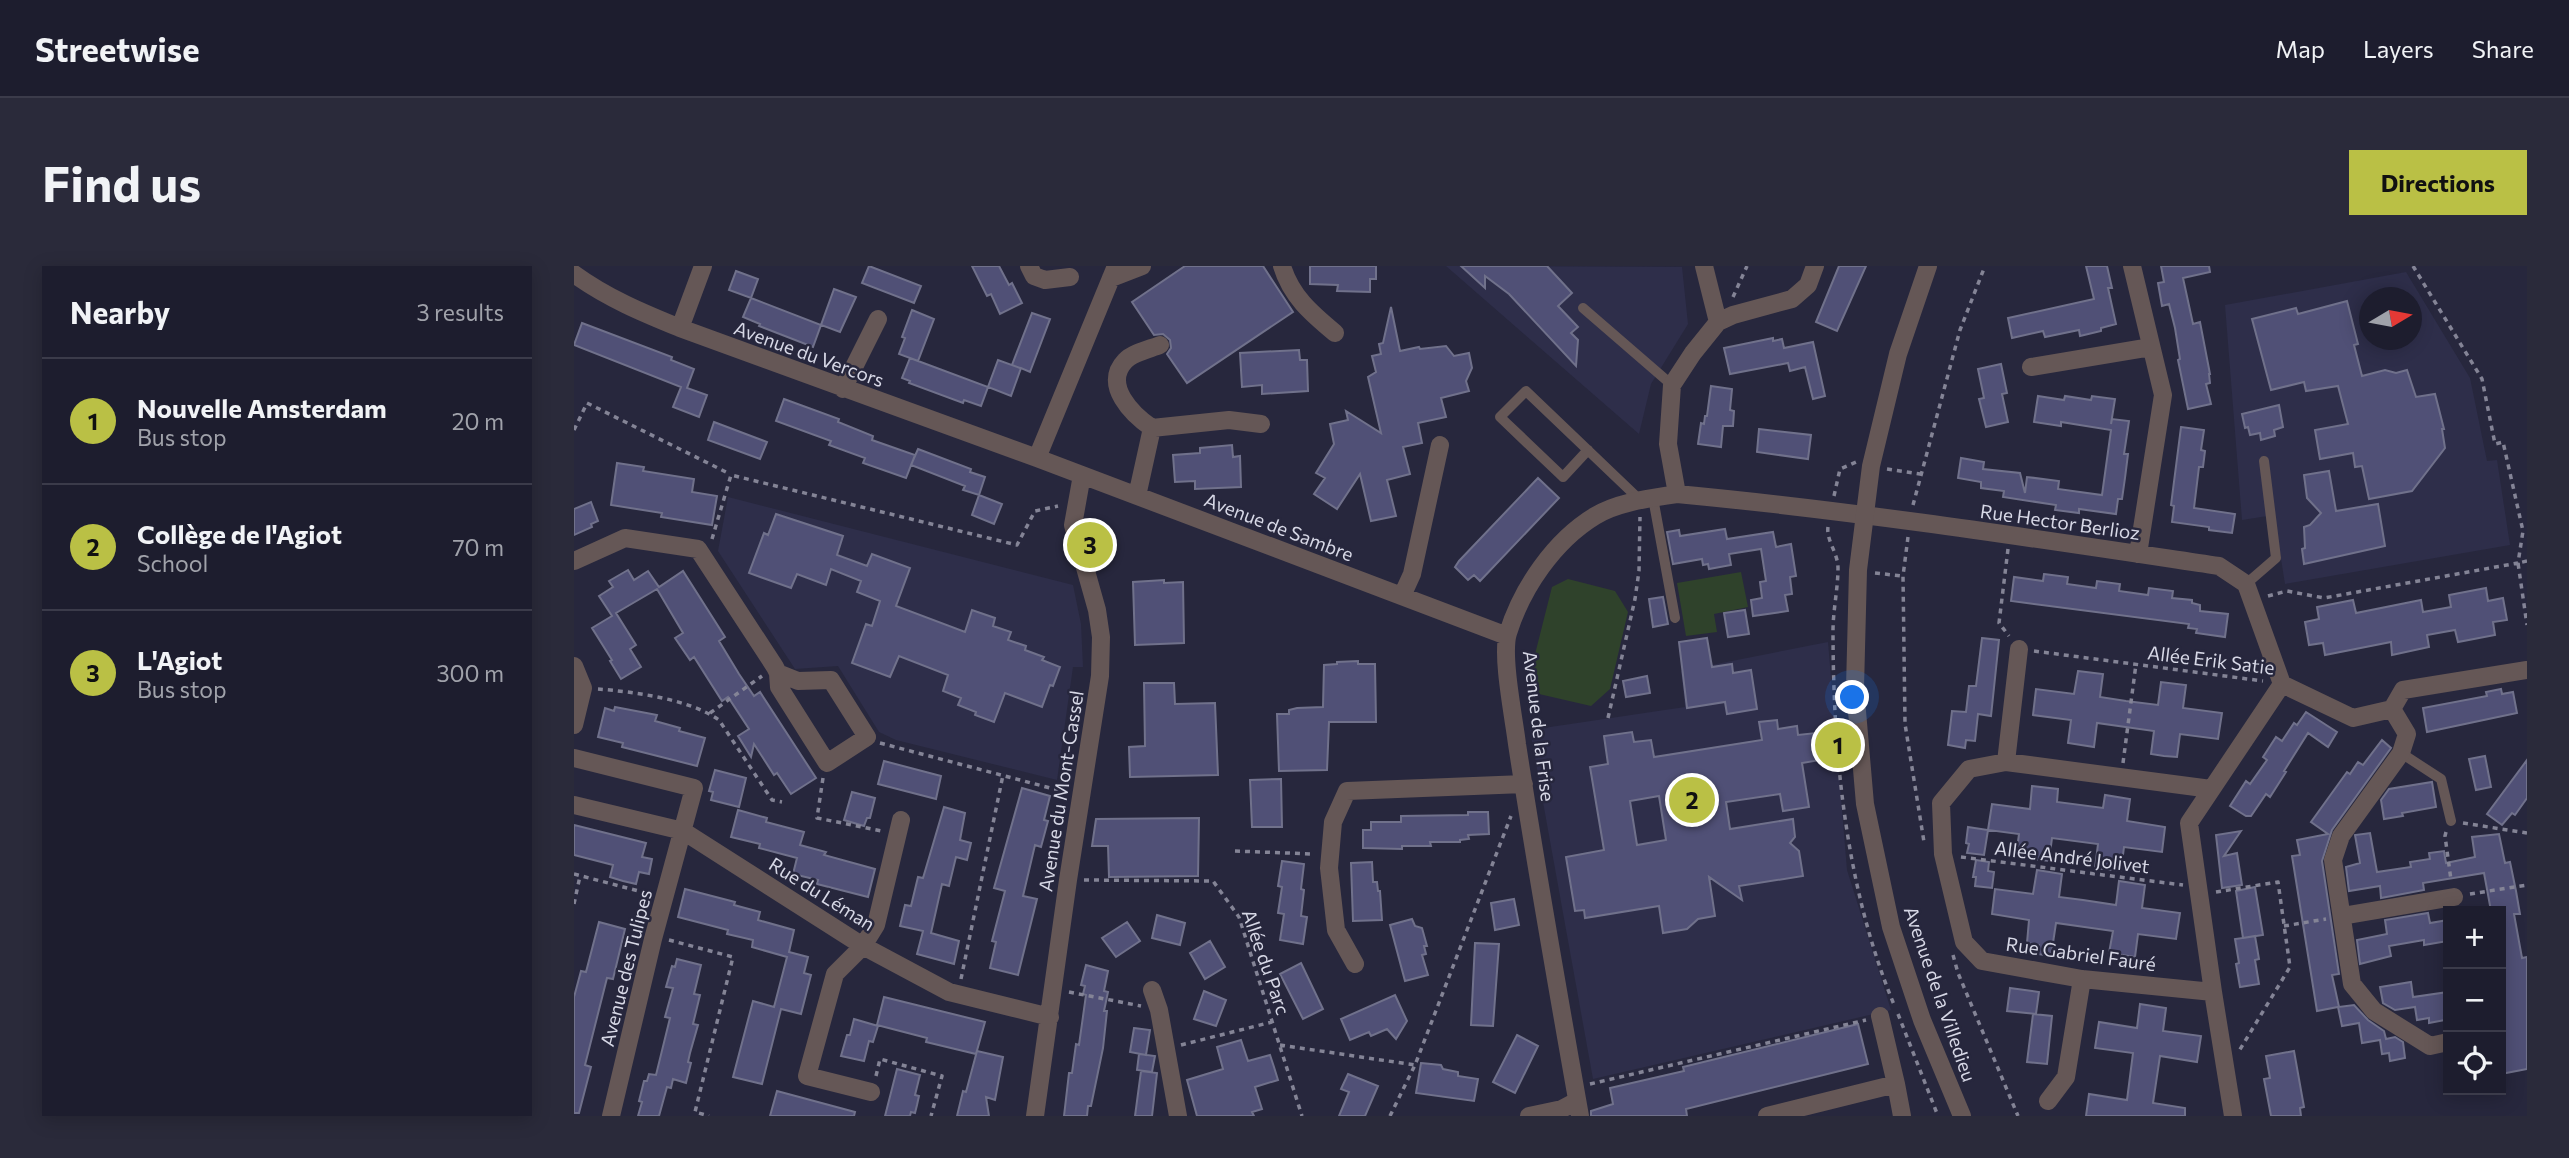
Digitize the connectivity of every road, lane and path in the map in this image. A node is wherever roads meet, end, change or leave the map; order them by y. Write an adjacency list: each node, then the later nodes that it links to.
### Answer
1 (703, 266): 18 (street)
2 (1029, 266): 14 (street)
3 (1142, 266): 12 (street)
4 (1282, 266): 19 (street)
5 (1704, 266): 16 (street)
6 (1746, 266): 16 (path)
7 (1815, 266): 16 (street)
8 (1928, 266): 38 (street, Avenue de la Villedieu)
9 (1985, 266): 39 (path)
10 (2133, 266): 21 (street)
11 (2413, 266): 45 (path)
12 (1114, 272): 30 (street)
13 (574, 274): 18 (street, Avenue du Vercors)
14 (1070, 277)
15 (1583, 308): 23 (lane)
16 (1717, 317): 23 (street)
17 (878, 319): 24 (street)
18 (680, 328): 24 (street, Avenue du Vercors)
19 (1335, 332)
20 (1160, 345): 26 (street)
21 (2151, 347): 22 (street); 42 (street)
22 (2031, 367)
23 (1671, 385): 34 (street)
24 (843, 389): 30 (street, Avenue du Vercors)
25 (1261, 424): 26 (street)
26 (1152, 428): 35 (street)
27 (574, 430): 32 (path)
28 (1440, 445): 47 (street)
29 (1588, 450): 29 (lane); 36 (lane)
30 (1037, 458): 33 (street, Avenue de Sambre)
31 (2264, 461): 46 (lane)
32 (731, 475): 37 (path); 41 (path)
33 (1082, 475): 35 (street, Avenue de Sambre); 70 (street, Avenue du Mont-Cassel)
34 (1677, 494): 36 (street, Avenue de la Frise); 38 (street, Avenue de la Frise)
35 (1137, 495): 47 (street, Avenue de Sambre)
36 (1647, 499): 48 (lane); 50 (street, Avenue de la Frise); 60 (path)
37 (1058, 506)
38 (1864, 516): 39 (street, Rue Hector Berlioz); 123 (street, Avenue de la Villedieu)
39 (1910, 520): 40 (street, Rue Hector Berlioz); 80 (path)
40 (2010, 537): 42 (street, Rue Hector Berlioz); 51 (path)
41 (698, 549): 43 (street); 54 (street)
42 (2138, 554): 46 (street, Rue Hector Berlioz)
43 (574, 561)
44 (2527, 561): 45 (path)
45 (2518, 564): 46 (path); 49 (path)
46 (2249, 592): 56 (street)
47 (1402, 596): 50 (street, Avenue de Sambre)
48 (1675, 618)
49 (2527, 625)
50 (1507, 636): 69 (street, Avenue de la Frise)
51 (2019, 649): 52 (path, Allée Erik Satie); 65 (street)
52 (2136, 664): 56 (path, Allée Erik Satie); 68 (path, Allée Erik Satie)
53 (574, 666): 57 (street)
54 (777, 670): 59 (path); 62 (street); 66 (street)
55 (2527, 670): 58 (street)
56 (2282, 684): 58 (street); 71 (street)
57 (583, 688): 59 (path); 61 (street)
58 (2392, 709): 63 (street)
59 (709, 713): 72 (path)
60 (1608, 718)
61 (574, 725)
62 (867, 737): 66 (street); 67 (path)
63 (2400, 753): 74 (lane); 89 (street)
64 (574, 758): 76 (street, Avenue des Tulipes)
65 (2006, 762): 68 (street, Rue Gabriel Fauré); 80 (street, Rue Gabriel Fauré)
66 (827, 763): 75 (path)
67 (1003, 775): 70 (path); 99 (path)
68 (2122, 777): 71 (street, Rue Gabriel Fauré)
69 (1524, 784): 79 (street); 108 (path); 111 (street, Avenue de la Frise)
70 (1082, 789): 83 (street, Avenue du Mont-Cassel)
71 (2211, 789): 85 (street)
72 (782, 802)
73 (574, 805): 76 (street, Rue du Léman)
74 (2451, 821): 77 (path); 87 (path)
75 (900, 827): 92 (street)
76 (683, 831): 91 (street, Avenue des Tulipes); 92 (street, Rue du Léman)
77 (2527, 833)
78 (1235, 851): 79 (path)
79 (1330, 854): 94 (street)
80 (1934, 854): 85 (path, Allée André Jolivet); 95 (street, Rue Gabriel Fauré)
81 (574, 874): 82 (path)
82 (580, 876): 86 (path); 88 (path)
83 (1068, 880): 96 (street, Avenue du Mont-Cassel); 103 (path, Allée du Parc)
84 (2527, 885): 87 (path)
85 (2199, 891): 90 (path, Allée André Jolivet); 98 (street)
86 (647, 893)
87 (2454, 897): 89 (street)
88 (574, 904)
89 (2342, 916): 90 (path); 104 (street)
90 (2284, 926): 107 (path)
91 (653, 939): 113 (street, Avenue des Tulipes); 114 (path)
92 (863, 946): 99 (street, Rue du Léman); 110 (street)
93 (1951, 947): 124 (path)
94 (1355, 964)
95 (2082, 979): 98 (street, Rue Gabriel Fauré); 112 (street)
96 (1053, 989): 100 (path); 102 (street, Avenue du Mont-Cassel)
97 (1152, 990): 100 (street)
98 (2213, 992): 107 (street)
99 (959, 995): 102 (street, Rue du Léman)
100 (1159, 1010): 106 (street)
101 (1889, 1015): 109 (street); 111 (path)
102 (1050, 1017): 116 (street, Avenue du Mont-Cassel)
103 (1272, 1021): 105 (path, Allée du Parc); 106 (path)
104 (2443, 1043)
105 (1280, 1045): 108 (path); 118 (path, Allée du Parc)
106 (1166, 1049): 117 (street)
107 (2224, 1057): 125 (street)
108 (1415, 1065): 119 (path)
109 (1896, 1084): 121 (street); 122 (street)
110 (871, 1092): 115 (path)
111 (1577, 1101): 120 (street)
112 (2048, 1101)
113 (611, 1116)
114 (709, 1116)
115 (931, 1116)
116 (1035, 1116)
117 (1178, 1116)
118 (1302, 1116)
119 (1390, 1116)
120 (1529, 1116)
121 (1767, 1116)
122 (1902, 1116)
123 (1962, 1116)
124 (2018, 1116)
125 (2233, 1116)

